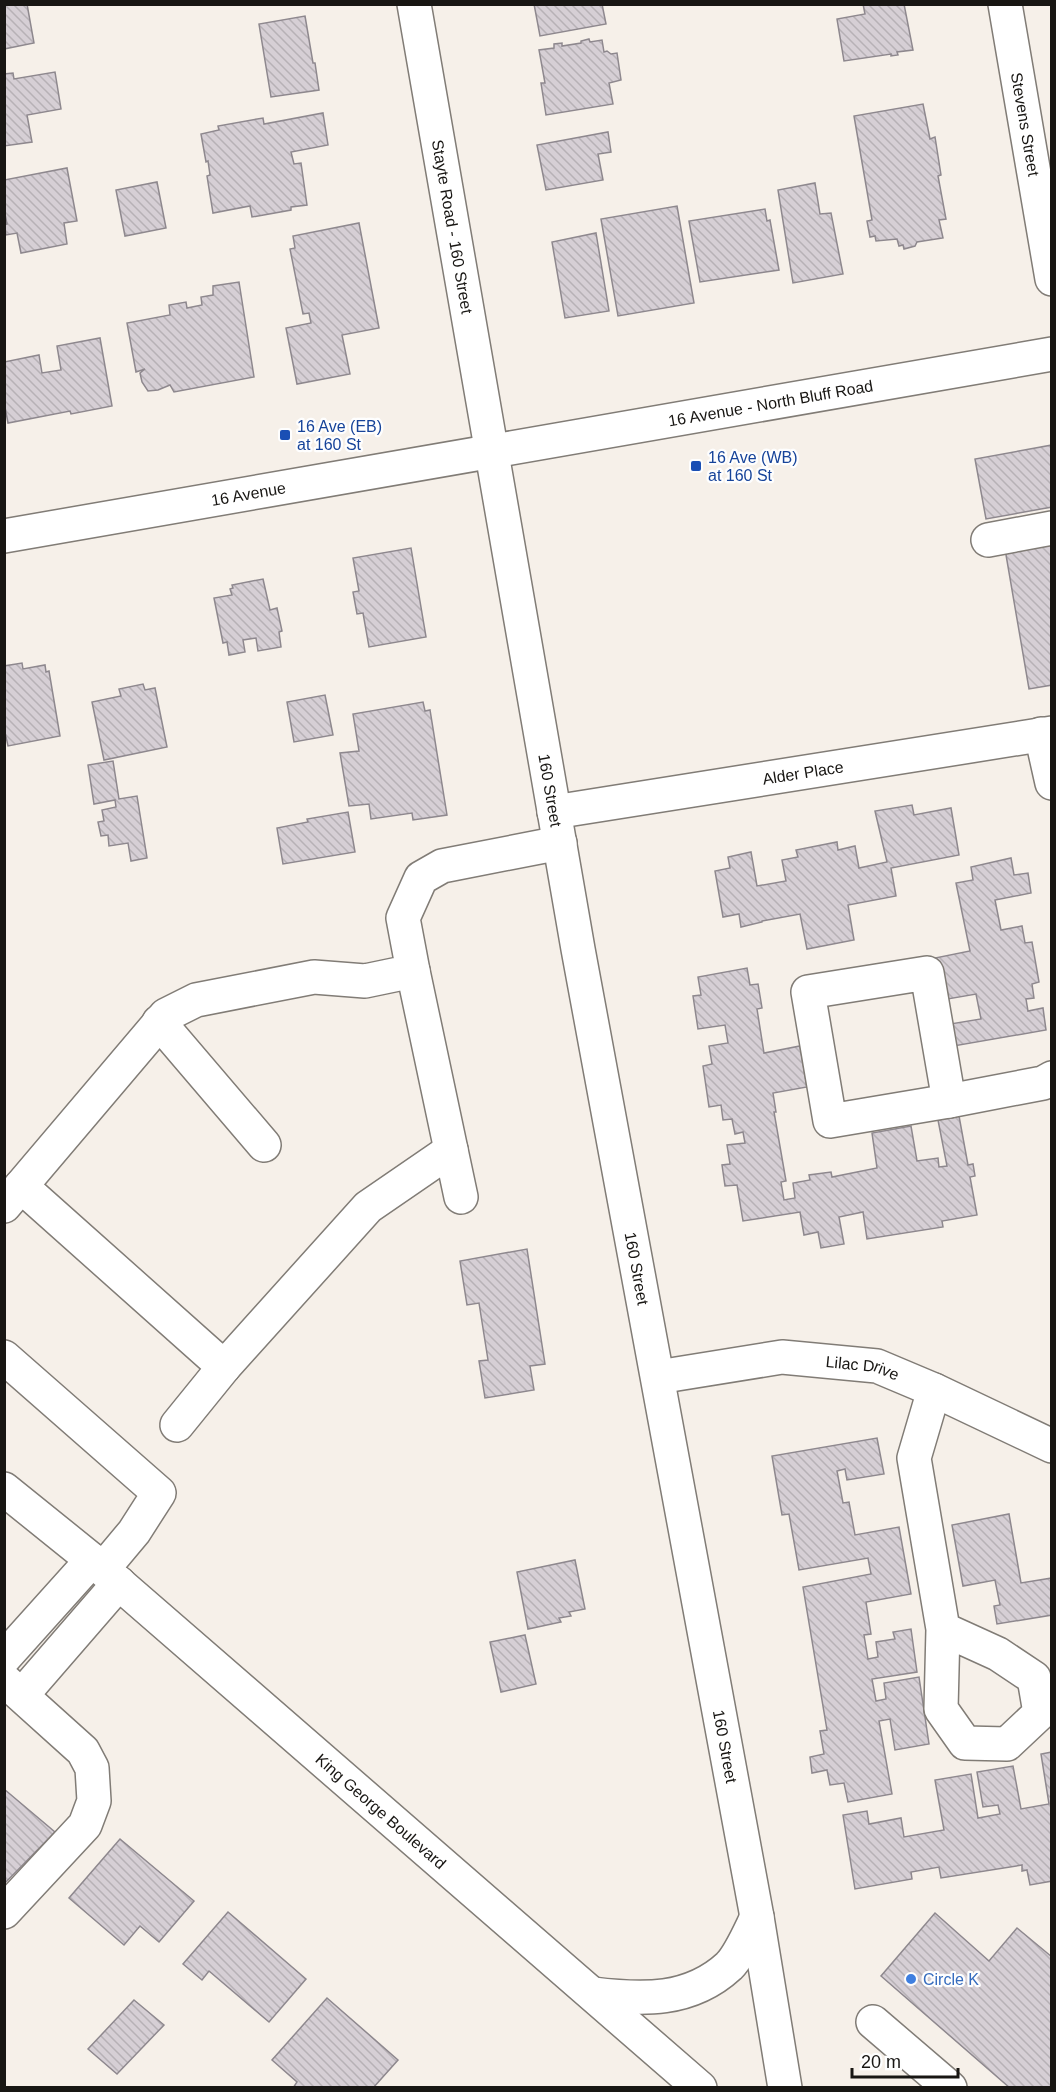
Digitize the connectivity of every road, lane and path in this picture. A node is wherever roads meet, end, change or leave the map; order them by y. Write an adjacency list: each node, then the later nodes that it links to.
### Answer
1 (414, 4): 5 (main road, Stayte Road - 160 Street)
2 (1005, 4): 3 (main road, Stevens Street)
3 (1052, 279)
4 (1052, 354): 5 (main road, 16 Avenue - North Bluff Road)
5 (492, 450): 7 (main road, 16 Avenue); 11 (main road, 160 Street)
6 (1052, 528): 8 (main road)
7 (4, 536)
8 (988, 540)
9 (1046, 734): 10 (main road); 11 (main road, Alder Place)
10 (1052, 783)
11 (557, 828): 12 (main road, Alder Place); 22 (main road, 160 Street)
12 (413, 971): 13 (main road); 17 (main road, Alder Place)
13 (159, 1022): 16 (main road); 18 (main road)
14 (1052, 1078): 15 (main road)
15 (949, 1101): 15 (main road)
16 (264, 1145)
17 (451, 1150): 19 (main road, Alder Place); 21 (main road)
18 (13, 1196): 21 (main road)
19 (461, 1197)
20 (4, 1357): 29 (main road)
21 (224, 1367): 24 (main road)
22 (658, 1377): 23 (main road, Lilac Drive); 34 (main road, 160 Street)
23 (934, 1390): 25 (main road, Lilac Drive); 30 (main road)
24 (177, 1425)
25 (1052, 1446)
26 (4, 1478): 28 (main road, King George Boulevard)
27 (4, 1489): 28 (main road, King George Boulevard)
28 (64, 1536): 29 (main road, King George Boulevard)
29 (105, 1571): 31 (main road); 32 (main road); 35 (main road, King George Boulevard)
30 (943, 1629)
31 (4, 1658)
32 (13, 1687): 33 (main road)
33 (4, 1912)
34 (757, 1917): 35 (main road); 38 (main road, 160 Street)
35 (593, 1994): 37 (main road, King George Boulevard)
36 (873, 2022): 39 (main road)
37 (700, 2088)
38 (785, 2088)
39 (950, 2088)

